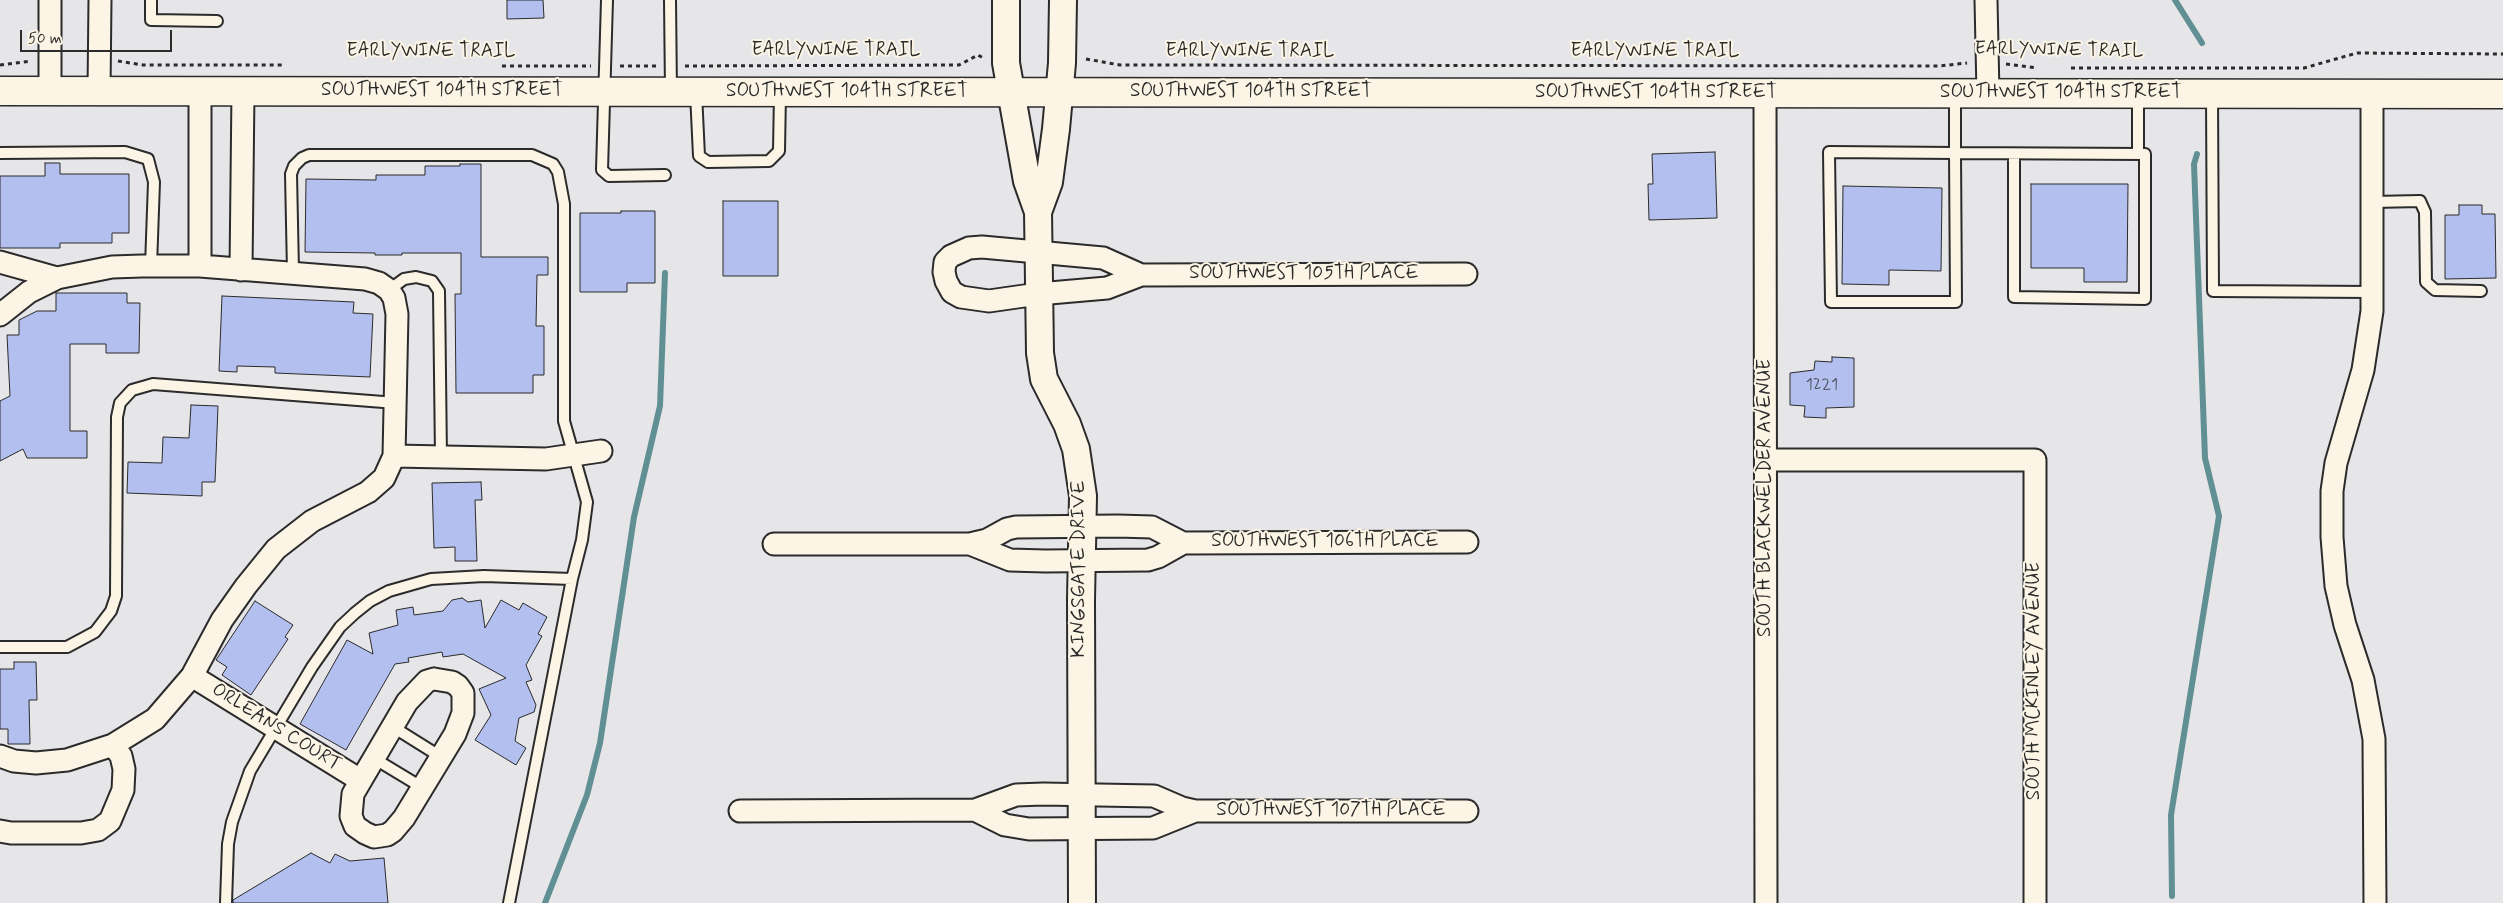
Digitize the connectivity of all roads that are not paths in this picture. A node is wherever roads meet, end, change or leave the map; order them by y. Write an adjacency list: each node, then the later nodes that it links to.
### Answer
1 (50, 0): 14 (street)
2 (100, 0): 15 (street)
3 (151, 0): 9 (lane)
4 (607, 0): 10 (lane)
5 (670, 0): 11 (lane)
6 (1006, 0): 18 (street, KINGSGATE DRIVE)
7 (1063, 0): 19 (street, KINGSGATE DRIVE)
8 (1986, 0): 22 (street)
9 (216, 21)
10 (606, 78): 11 (main road, SOUTHWEST 104TH STREET); 16 (main road, SOUTHWEST 104TH STREET); 31 (lane)
11 (679, 83): 17 (main road, SOUTHWEST 104TH STREET); 17 (lane)
12 (200, 90): 15 (main road, SOUTHWEST 104TH STREET); 16 (main road, SOUTHWEST 104TH STREET); 37 (street)
13 (0, 91): 14 (main road, SOUTHWEST 104TH STREET)
14 (50, 91): 15 (main road, SOUTHWEST 104TH STREET)
15 (99, 91)
16 (242, 91): 38 (street)
17 (780, 92): 18 (main road, SOUTHWEST 104TH STREET)
18 (1011, 92): 19 (main road, SOUTHWEST 104TH STREET); 33 (street, KINGSGATE DRIVE)
19 (1059, 92): 20 (main road, SOUTHWEST 104TH STREET); 33 (street, KINGSGATE DRIVE)
20 (1765, 93): 21 (main road, SOUTHWEST 104TH STREET); 53 (street, SOUTH BLACKWELDER AVENUE)
21 (1955, 93): 22 (main road, SOUTHWEST 104TH STREET); 28 (lane)
22 (1988, 93): 23 (main road, SOUTHWEST 104TH STREET)
23 (2138, 94): 24 (main road, SOUTHWEST 104TH STREET); 30 (lane)
24 (2212, 94): 25 (main road, SOUTHWEST 104TH STREET); 45 (lane)
25 (2372, 94): 26 (main road, SOUTHWEST 104TH STREET); 32 (street)
26 (2503, 94)
27 (0, 153): 36 (lane)
28 (1955, 153): 28 (lane); 29 (lane)
29 (2014, 154): 30 (lane); 30 (lane)
30 (2138, 154)
31 (665, 175)
32 (2373, 202): 44 (lane); 45 (street)
33 (1038, 212): 34 (street, KINGSGATE DRIVE)
34 (1038, 251): 41 (street, SOUTHWEST 105TH PLACE); 46 (street, KINGSGATE DRIVE); 46 (street, SOUTHWEST 105TH PLACE)
35 (0, 262): 42 (street)
36 (151, 266): 37 (street); 42 (street)
37 (200, 266): 38 (street)
38 (241, 270): 39 (street)
39 (293, 272): 43 (street); 51 (lane)
40 (1466, 274): 41 (street, SOUTHWEST 105TH PLACE)
41 (1141, 275): 46 (street, SOUTHWEST 105TH PLACE)
42 (57, 278): 47 (street)
43 (389, 290): 48 (street); 52 (lane)
44 (2481, 291)
45 (2373, 292): 83 (street)
46 (1038, 294): 54 (street, KINGSGATE DRIVE)
47 (0, 315)
48 (396, 403): 50 (street); 61 (lane)
49 (601, 450): 51 (street)
50 (394, 456): 52 (street); 62 (street)
51 (573, 456): 52 (street); 60 (lane)
52 (441, 457)
53 (1766, 460): 81 (street, SOUTH BLACKWELDER AVENUE); 82 (street, SOUTH MCKINLEY AVENUE)
54 (1082, 527): 55 (street, SOUTHWEST 106TH PLACE); 58 (street, SOUTHWEST 106TH PLACE); 59 (street, KINGSGATE DRIVE)
55 (1183, 542): 56 (street, SOUTHWEST 106TH PLACE); 59 (street, SOUTHWEST 106TH PLACE)
56 (1467, 542)
57 (774, 544): 58 (street, SOUTHWEST 106TH PLACE)
58 (970, 544): 59 (street, SOUTHWEST 106TH PLACE)
59 (1081, 561): 71 (street, KINGSGATE DRIVE)
60 (572, 579): 64 (lane); 79 (lane)
61 (0, 647)
62 (192, 676): 64 (street, ORLEANS COURT); 65 (street)
63 (393, 727): 67 (lane); 67 (street, ORLEANS COURT); 68 (street, ORLEANS COURT)
64 (274, 728): 69 (street, ORLEANS COURT); 78 (lane)
65 (113, 746): 66 (street); 77 (street)
66 (0, 756)
67 (441, 757): 70 (street, ORLEANS COURT)
68 (375, 759): 69 (street, ORLEANS COURT); 70 (lane)
69 (360, 780): 70 (street, ORLEANS COURT)
70 (422, 788)
71 (1081, 794): 72 (street, SOUTHWEST 107TH PLACE); 74 (street, SOUTHWEST 107TH PLACE); 76 (street, KINGSGATE DRIVE)
72 (975, 810): 73 (street, SOUTHWEST 107TH PLACE); 76 (street, SOUTHWEST 107TH PLACE)
73 (740, 811)
74 (1195, 811): 75 (street, SOUTHWEST 107TH PLACE); 76 (street, SOUTHWEST 107TH PLACE)
75 (1468, 811)
76 (1082, 829): 80 (street, KINGSGATE DRIVE)
77 (0, 831)
78 (226, 903)
79 (509, 903)
80 (1082, 903)
81 (1766, 903)
82 (2035, 903)
83 (2375, 903)

